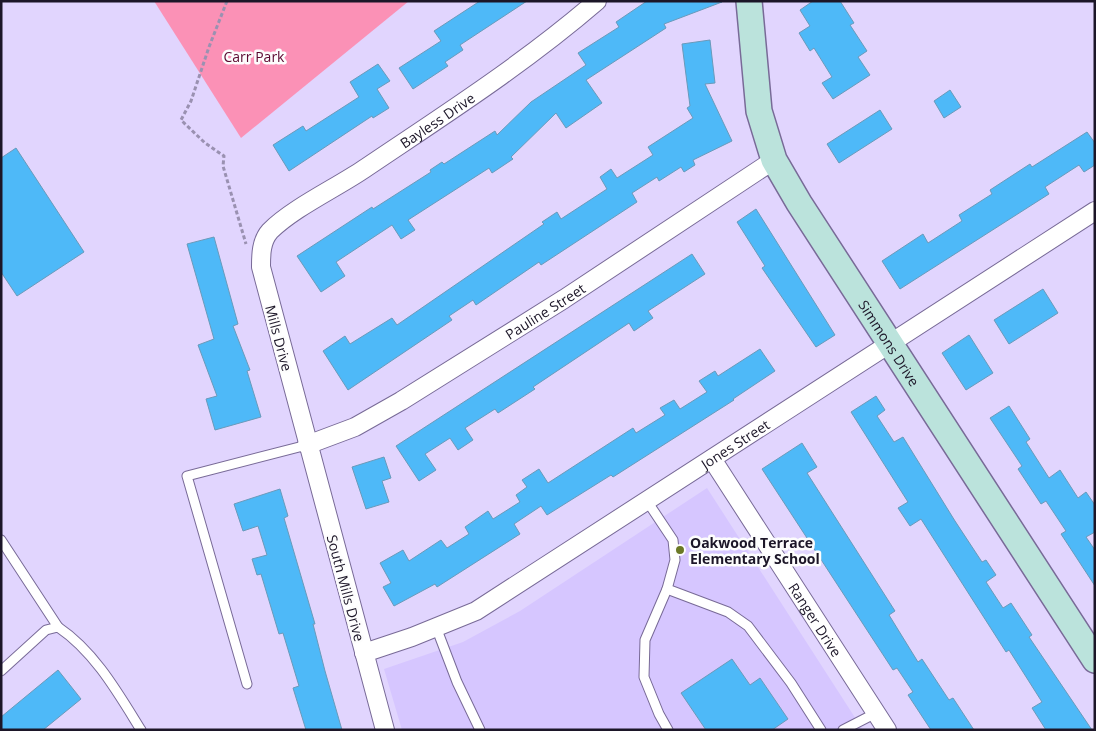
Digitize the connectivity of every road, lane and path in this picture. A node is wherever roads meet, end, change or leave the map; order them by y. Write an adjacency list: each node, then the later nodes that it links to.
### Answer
1 (227, 1): 7 (path)
2 (597, 1): 6 (street, Bayless Drive)
3 (749, 1): 4 (street, Simmons Drive)
4 (774, 160): 8 (street, Simmons Drive); 9 (street, Pauline Street)
5 (1095, 212): 8 (street, Jones Street)
6 (270, 232): 7 (street, Mills Drive)
7 (261, 267): 9 (street, Mills Drive)
8 (891, 342): 10 (street, Jones Street); 17 (street, Simmons Drive)
9 (307, 445): 16 (street, South Mills Drive); 19 (lane)
10 (712, 459): 11 (street, Jones Street); 20 (street, Ranger Drive)
11 (647, 501): 13 (lane); 15 (street, Jones Street)
12 (1, 540): 14 (lane)
13 (667, 590): 24 (lane); 25 (lane)
14 (58, 627): 18 (lane); 21 (lane)
15 (436, 627): 16 (street, Jones Street); 23 (lane)
16 (364, 653): 22 (street, South Mills Drive)
17 (1095, 660)
18 (1, 672)
19 (247, 684)
20 (876, 713): 26 (lane); 27 (street, Ranger Drive)
21 (142, 730)
22 (385, 730)
23 (480, 730)
24 (668, 730)
25 (821, 730)
26 (843, 730)
27 (887, 730)

